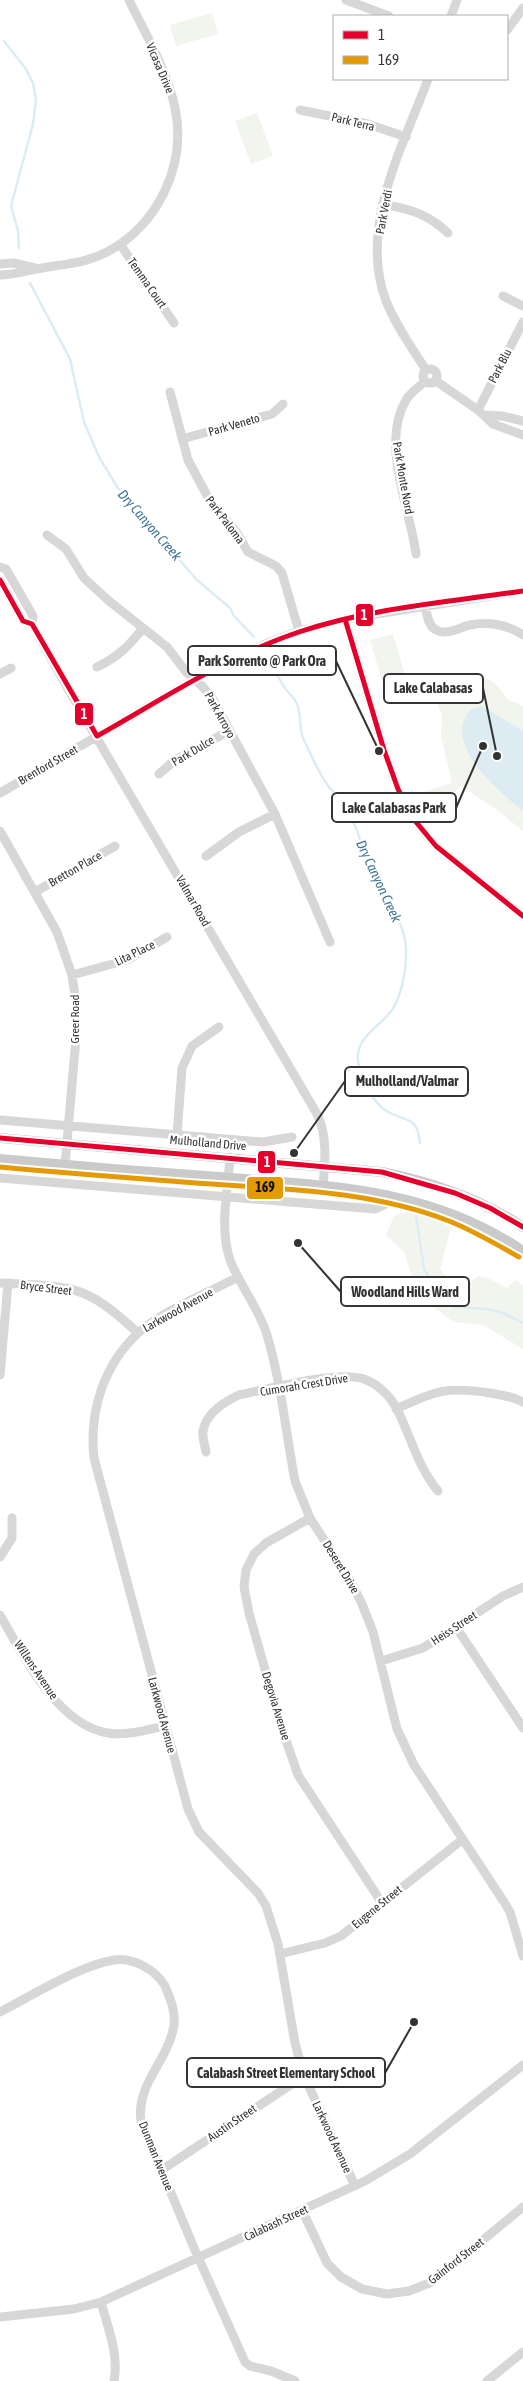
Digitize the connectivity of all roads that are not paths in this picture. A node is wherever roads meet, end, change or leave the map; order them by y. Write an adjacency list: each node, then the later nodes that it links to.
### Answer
1 (129, 0): 13 (street, Vicasa Drive)
2 (346, 0): 5 (street)
3 (457, 0): 6 (street)
4 (523, 8): 7 (street)
5 (386, 15)
6 (451, 15)
7 (508, 29)
8 (428, 80): 10 (street, Park Verdi)
9 (300, 110): 10 (street, Park Terra)
10 (406, 137): 11 (street, Park Verdi)
11 (383, 204): 12 (street); 21 (street, Park Verdi)
12 (448, 233)
13 (120, 244): 15 (street, Vicasa Drive); 20 (street, Temma Court)
14 (0, 264): 15 (street, Vicasa Drive)
15 (38, 268): 16 (street, Vicasa Drive)
16 (0, 275)
17 (503, 296): 18 (street)
18 (523, 306)
19 (523, 322): 26 (street, Park Blu)
20 (174, 323)
21 (426, 370): 22 (street); 23 (street, Park Verdi)
22 (425, 381): 23 (street); 31 (street, Park Monte Nord)
23 (436, 381): 26 (street, Park Verdi)
24 (170, 392): 29 (street, Park Paloma)
25 (283, 404): 29 (street, Park Veneto)
26 (481, 412): 27 (street, Park Verdi); 28 (street, Park Verdi)
27 (523, 421)
28 (523, 435)
29 (182, 439): 39 (street, Park Paloma)
30 (47, 534): 38 (street, Park Arroyo)
31 (416, 554)
32 (0, 567): 37 (street, Valmar Road)
33 (0, 580): 37 (street, Valmar Road)
34 (523, 591): 35 (street, Brenford Street)
35 (426, 606): 36 (street, Brenford Street); 40 (street)
36 (345, 619): 39 (street, Brenford Street); 54 (street)
37 (32, 624): 46 (street, Valmar Road)
38 (144, 628): 41 (street); 44 (street, Park Arroyo)
39 (299, 631): 44 (street, Brenford Street)
40 (523, 635)
41 (97, 667)
42 (11, 668): 43 (street)
43 (0, 674)
44 (195, 679): 45 (street, Park Arroyo); 46 (street, Brenford Street)
45 (229, 731): 47 (street, Park Dulce); 49 (street, Park Arroyo)
46 (96, 736): 48 (street, Brenford Street); 68 (street, Valmar Road)
47 (158, 774)
48 (0, 793)
49 (275, 814): 52 (street); 56 (street, Park Arroyo)
50 (0, 831): 53 (street, Greer Road)
51 (115, 846): 53 (street, Bretton Place)
52 (206, 856)
53 (36, 892): 57 (street, Greer Road)
54 (523, 916)
55 (167, 937): 57 (street, Lita Place)
56 (330, 942)
57 (72, 975): 60 (street, Greer Road)
58 (219, 1027): 61 (street)
59 (0, 1120): 60 (street)
60 (68, 1126): 61 (street); 64 (street, Greer Road)
61 (177, 1134): 62 (street)
62 (292, 1137)
63 (0, 1138): 64 (main road, Mulholland Drive)
64 (67, 1143): 65 (main road, Mulholland Drive); 67 (street, Greer Road)
65 (230, 1157): 68 (main road, Mulholland Drive); 70 (street, Deseret Drive)
66 (0, 1160): 67 (main road)
67 (65, 1165): 70 (main road)
68 (325, 1166): 71 (street, Valmar Road); 74 (main road, Mulholland Drive)
69 (0, 1178): 73 (street)
70 (229, 1178): 71 (main road); 73 (street, Deseret Drive)
71 (323, 1187): 72 (main road)
72 (388, 1195): 73 (street); 75 (main road)
73 (227, 1197): 76 (street, Deseret Drive)
74 (523, 1227)
75 (523, 1251)
76 (238, 1277): 78 (street, Larkwood Avenue); 80 (street, Deseret Drive)
77 (4, 1283): 78 (street, Bryce Street); 79 (street)
78 (138, 1333): 92 (street, Larkwood Avenue)
79 (0, 1374)
80 (278, 1387): 82 (street, Cumorah Crest Drive); 83 (street, Cumorah Crest Drive); 86 (street, Deseret Drive)
81 (523, 1402): 82 (street)
82 (396, 1408): 84 (street, Cumorah Crest Drive)
83 (206, 1452)
84 (438, 1491)
85 (12, 1518): 87 (street)
86 (310, 1518): 91 (street, Deseret Drive); 95 (street, Degovia Avenue)
87 (0, 1557)
88 (523, 1587): 90 (street, Heiss Street)
89 (0, 1615): 92 (street, Willens Avenue)
90 (456, 1627): 91 (street, Heiss Street); 93 (street)
91 (381, 1662): 94 (street, Deseret Drive)
92 (164, 1726): 96 (street, Larkwood Avenue)
93 (523, 1728)
94 (463, 1839): 95 (street, Eugene Street); 97 (street, Deseret Drive)
95 (382, 1903): 96 (street, Eugene Street)
96 (280, 1954): 100 (street, Larkwood Avenue)
97 (523, 1956)
98 (0, 2012): 101 (street, Dunman Avenue)
99 (523, 2065): 102 (street, Calabash Street)
100 (304, 2076): 101 (street, Austin Street); 102 (street, Larkwood Avenue)
101 (160, 2171): 105 (street, Dunman Avenue)
102 (355, 2186): 104 (street, Calabash Street)
103 (523, 2207): 104 (street, Gainford Street)
104 (302, 2210): 105 (street, Calabash Street)
105 (199, 2259): 106 (street, Calabash Street); 110 (street, Dunman Avenue)
106 (101, 2302): 107 (street, Calabash Street); 109 (street)
107 (0, 2317)
108 (523, 2352): 111 (street)
109 (114, 2381)
110 (295, 2381)
111 (487, 2381)

